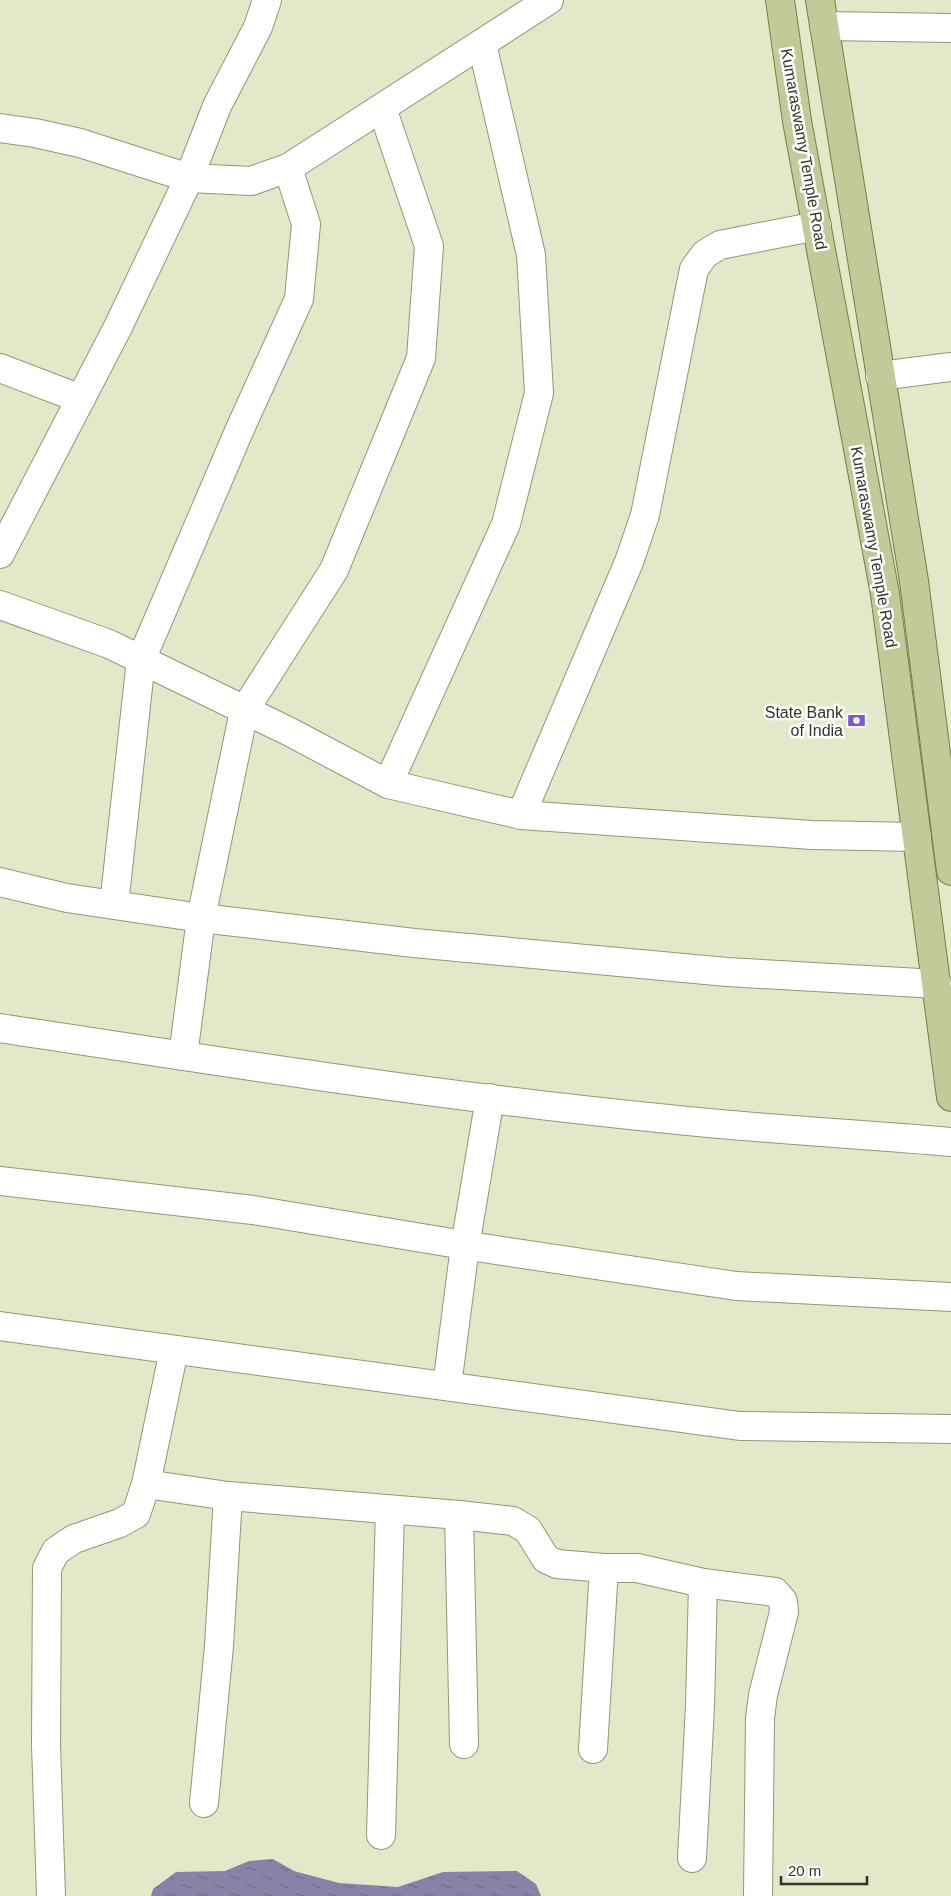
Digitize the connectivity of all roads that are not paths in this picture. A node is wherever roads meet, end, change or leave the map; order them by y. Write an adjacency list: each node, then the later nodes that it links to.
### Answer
1 (267, 0): 11 (street)
2 (549, 0): 7 (street)
3 (780, 0): 12 (main road, Kumaraswamy Temple Road)
4 (820, 0): 5 (main road, Kumaraswamy Temple Road)
5 (824, 26): 6 (street); 15 (main road, Kumaraswamy Temple Road)
6 (951, 28)
7 (482, 44): 8 (street); 21 (street)
8 (382, 108): 10 (street); 20 (street)
9 (0, 128): 11 (street)
10 (288, 168): 11 (street); 19 (street)
11 (189, 178): 16 (street)
12 (816, 226): 22 (street); 23 (main road, Kumaraswamy Temple Road)
13 (951, 367): 15 (street)
14 (0, 368): 16 (street)
15 (880, 376): 24 (main road, Kumaraswamy Temple Road)
16 (81, 399): 17 (street)
17 (0, 554)
18 (0, 605): 19 (street)
19 (141, 660): 20 (street); 26 (street)
20 (244, 711): 21 (street); 27 (street)
21 (388, 784): 22 (street)
22 (521, 815): 23 (street)
23 (917, 837): 28 (main road, Kumaraswamy Temple Road)
24 (951, 871)
25 (0, 882): 26 (street)
26 (114, 905): 27 (street)
27 (201, 918): 28 (street); 30 (street)
28 (937, 984): 31 (main road, Kumaraswamy Temple Road)
29 (0, 1028): 30 (street)
30 (183, 1056): 32 (street)
31 (951, 1097)
32 (490, 1098): 33 (street); 35 (street)
33 (951, 1142)
34 (0, 1181): 35 (street)
35 (465, 1246): 36 (street); 39 (street)
36 (951, 1298)
37 (0, 1326): 38 (street)
38 (174, 1350): 39 (street); 41 (street)
39 (447, 1386): 40 (street)
40 (951, 1429)
41 (146, 1484): 42 (street); 52 (street)
42 (228, 1496): 43 (street); 49 (street)
43 (390, 1510): 44 (street); 50 (street)
44 (460, 1515): 45 (street); 47 (street)
45 (604, 1568): 46 (street); 48 (street)
46 (703, 1583): 51 (street); 53 (street)
47 (464, 1744)
48 (593, 1749)
49 (204, 1803)
50 (381, 1835)
51 (692, 1858)
52 (51, 1896)
53 (758, 1896)

